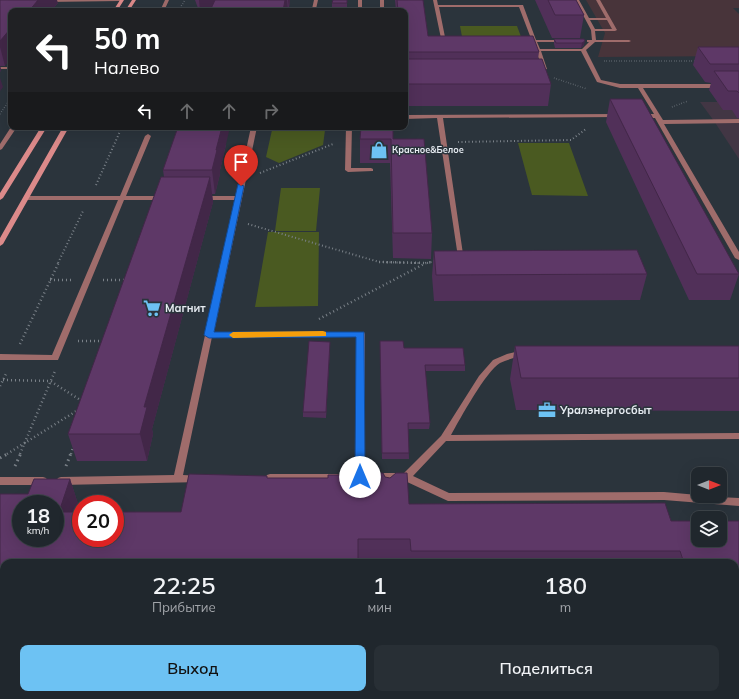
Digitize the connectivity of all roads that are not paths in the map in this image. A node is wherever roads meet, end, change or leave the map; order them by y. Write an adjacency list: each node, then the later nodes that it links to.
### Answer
1 (122, 0): 5 (lane)
2 (435, 0): 6 (lane)
3 (577, 0): 7 (lane)
4 (598, 0): 8 (lane)
5 (44, 1)
6 (436, 6): 10 (lane); 15 (lane)
7 (587, 19): 8 (lane); 9 (lane)
8 (609, 19): 9 (lane)
9 (593, 30): 13 (lane)
10 (534, 41): 11 (lane); 17 (lane)
11 (572, 41)
12 (579, 41): 13 (lane)
13 (594, 41): 14 (lane); 18 (lane)
14 (629, 41)
15 (453, 50)
16 (523, 50): 17 (lane)
17 (538, 50): 18 (lane); 19 (lane)
18 (584, 50): 20 (lane)
19 (548, 76)
20 (640, 86): 21 (lane); 26 (lane)
21 (739, 86)
22 (626, 116): 25 (lane)
23 (633, 116): 26 (lane)
24 (408, 117): 25 (lane)
25 (440, 117): 43 (lane)
26 (660, 119): 27 (lane); 44 (lane)
27 (739, 121)
28 (12, 130): 34 (lane)
29 (42, 130): 36 (main road)
30 (64, 130): 37 (main road)
31 (253, 130): 41 (lane)
32 (349, 130): 35 (lane)
33 (148, 136): 38 (lane)
34 (0, 148)
35 (371, 170)
36 (0, 198)
37 (27, 198): 38 (lane); 42 (main road)
38 (123, 198): 39 (lane); 47 (lane)
39 (168, 198)
40 (192, 198): 41 (lane)
41 (239, 198): 45 (lane)
42 (0, 244)
43 (476, 256)
44 (739, 258)
45 (209, 335): 50 (lane); 53 (lane)
46 (537, 352): 49 (lane)
47 (0, 357)
48 (739, 436): 49 (lane)
49 (444, 438): 51 (lane)
50 (352, 477): 51 (lane); 52 (lane)
51 (406, 477): 56 (lane)
52 (257, 478)
53 (178, 479): 54 (lane); 55 (lane)
54 (209, 479)
55 (4, 481)
56 (739, 502)

